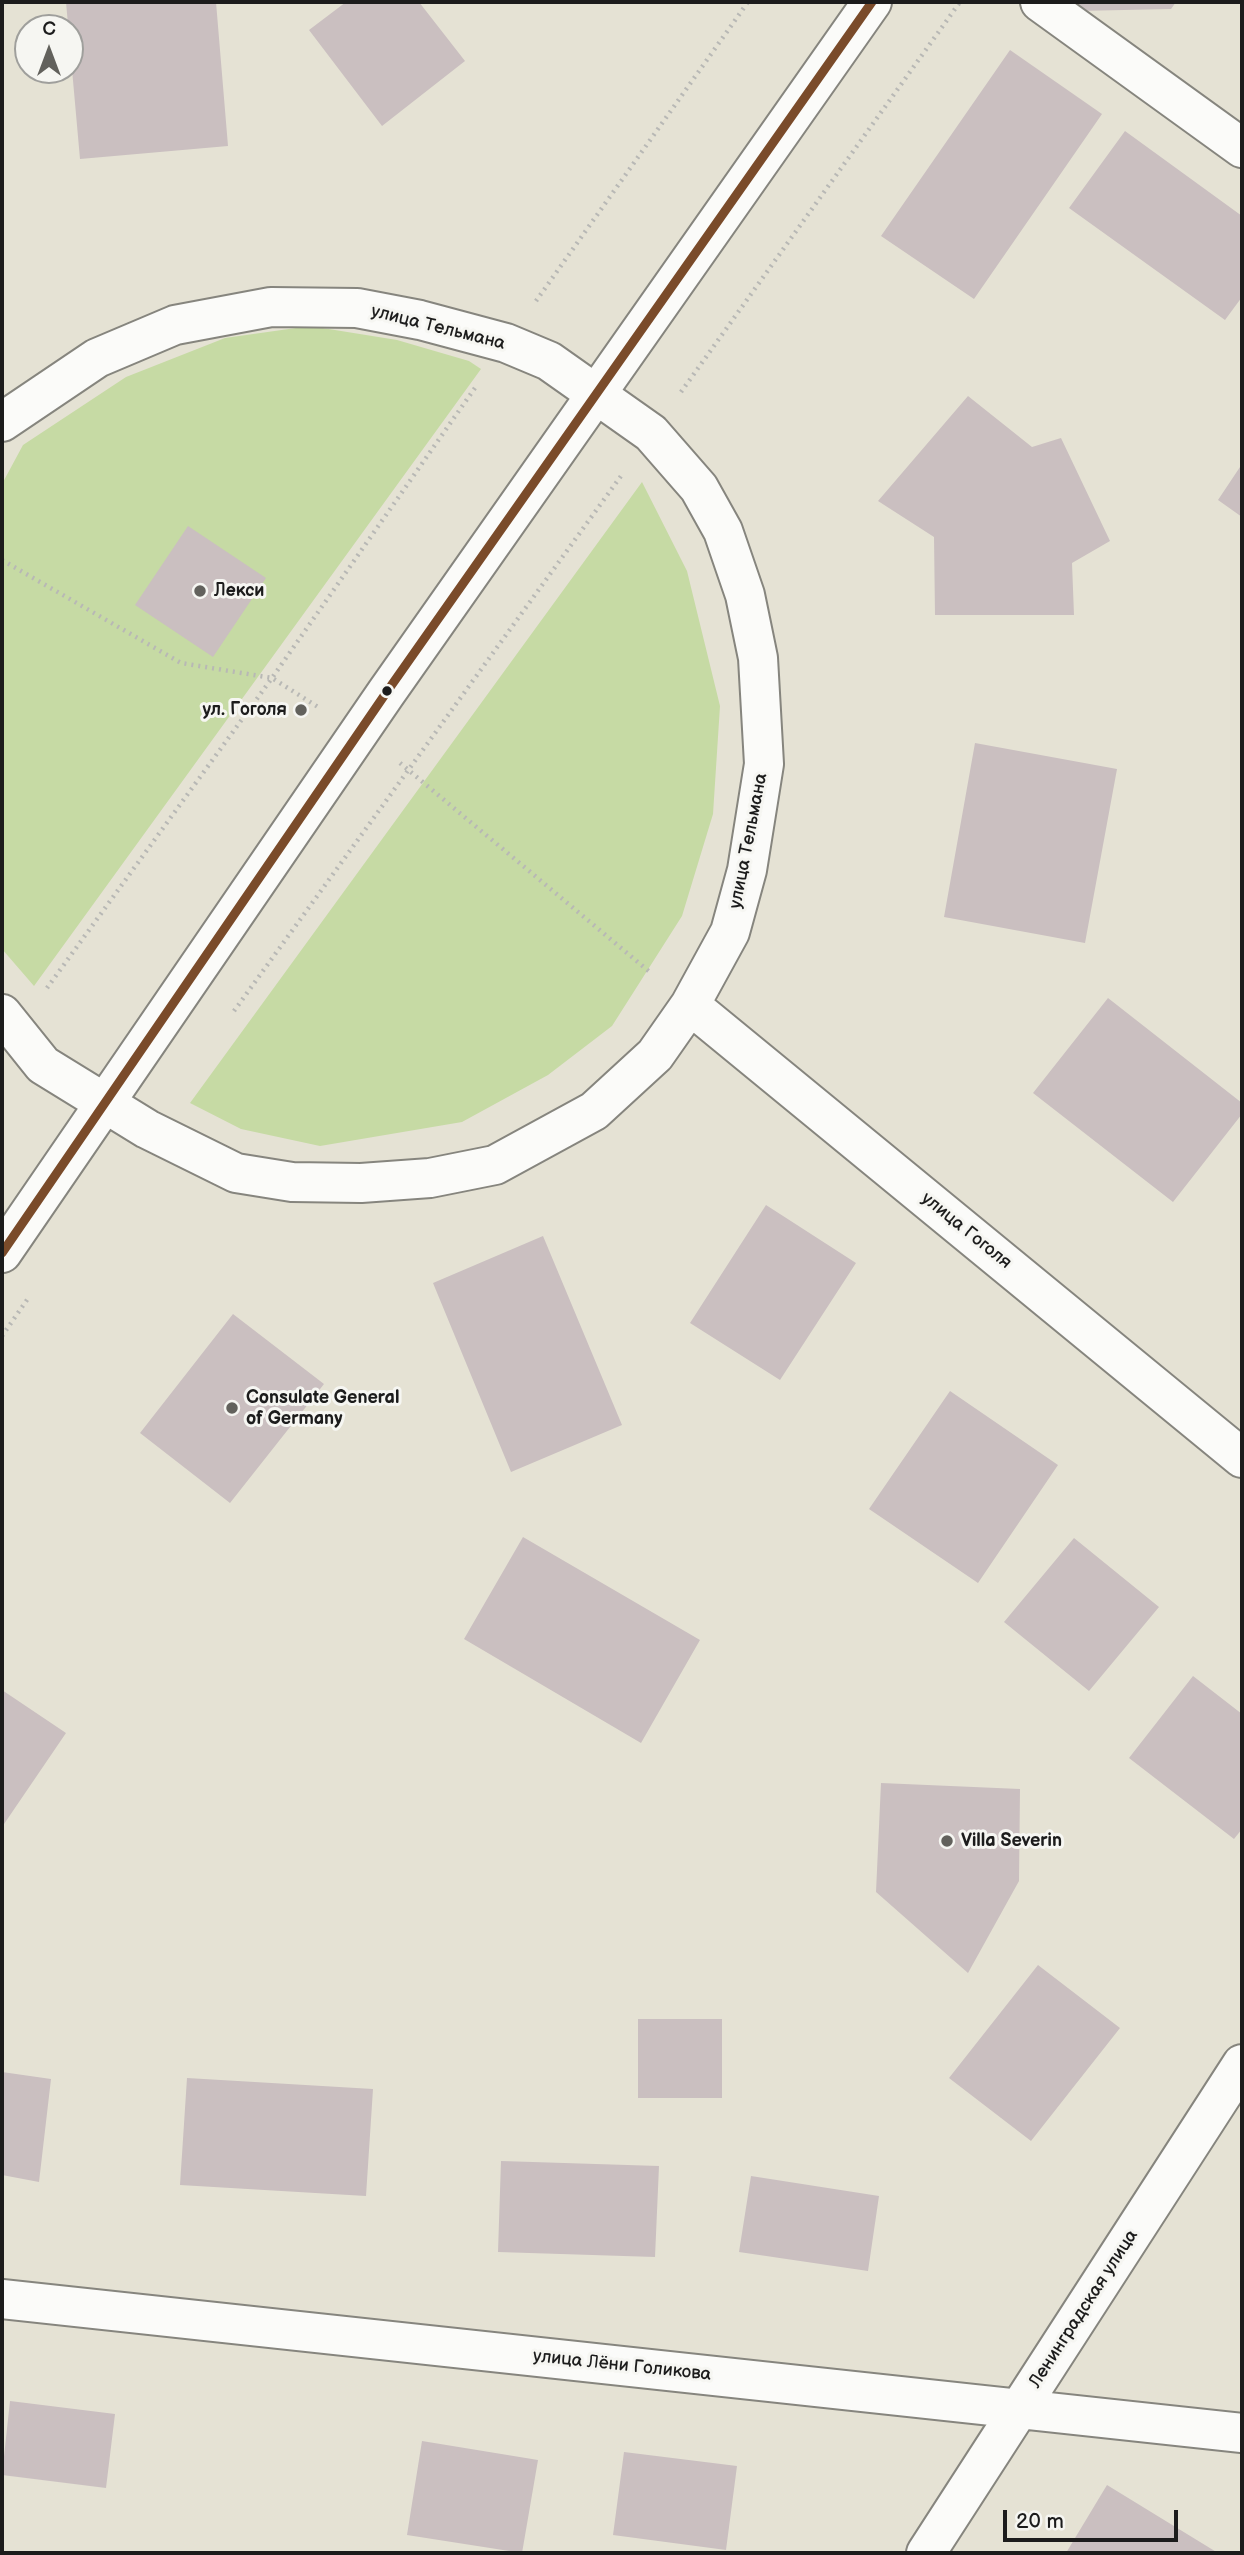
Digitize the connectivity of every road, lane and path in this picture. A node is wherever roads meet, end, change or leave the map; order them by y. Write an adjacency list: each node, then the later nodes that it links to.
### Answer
1 (748, 2): 6 (path)
2 (872, 2): 7 (street)
3 (960, 2): 9 (path)
4 (1041, 2): 5 (street)
5 (1242, 148)
6 (506, 343): 7 (street, улица Тельмана); 8 (street, улица Тельмана); 11 (path)
7 (597, 393): 9 (street, улица Тельмана); 16 (street)
8 (2, 422)
9 (651, 433): 12 (path); 13 (street, улица Тельмана)
10 (2, 560): 11 (path)
11 (272, 678): 15 (path)
12 (410, 771): 13 (path); 14 (path)
13 (690, 1005): 16 (street, улица Тельмана); 20 (street, улица Гоголя)
14 (229, 1018)
15 (9, 1023): 16 (street, улица Тельмана)
16 (105, 1105): 17 (street)
17 (2, 1253)
18 (32, 1293): 19 (path)
19 (2, 1336)
20 (1242, 1458)
21 (1242, 2064): 23 (street, Ленинградская улица)
22 (2, 2299): 23 (street, улица Лёни Голикова)
23 (1019, 2409): 24 (street, улица Лёни Голикова); 25 (street, Ленинградская улица)
24 (1242, 2433)
25 (926, 2553)

